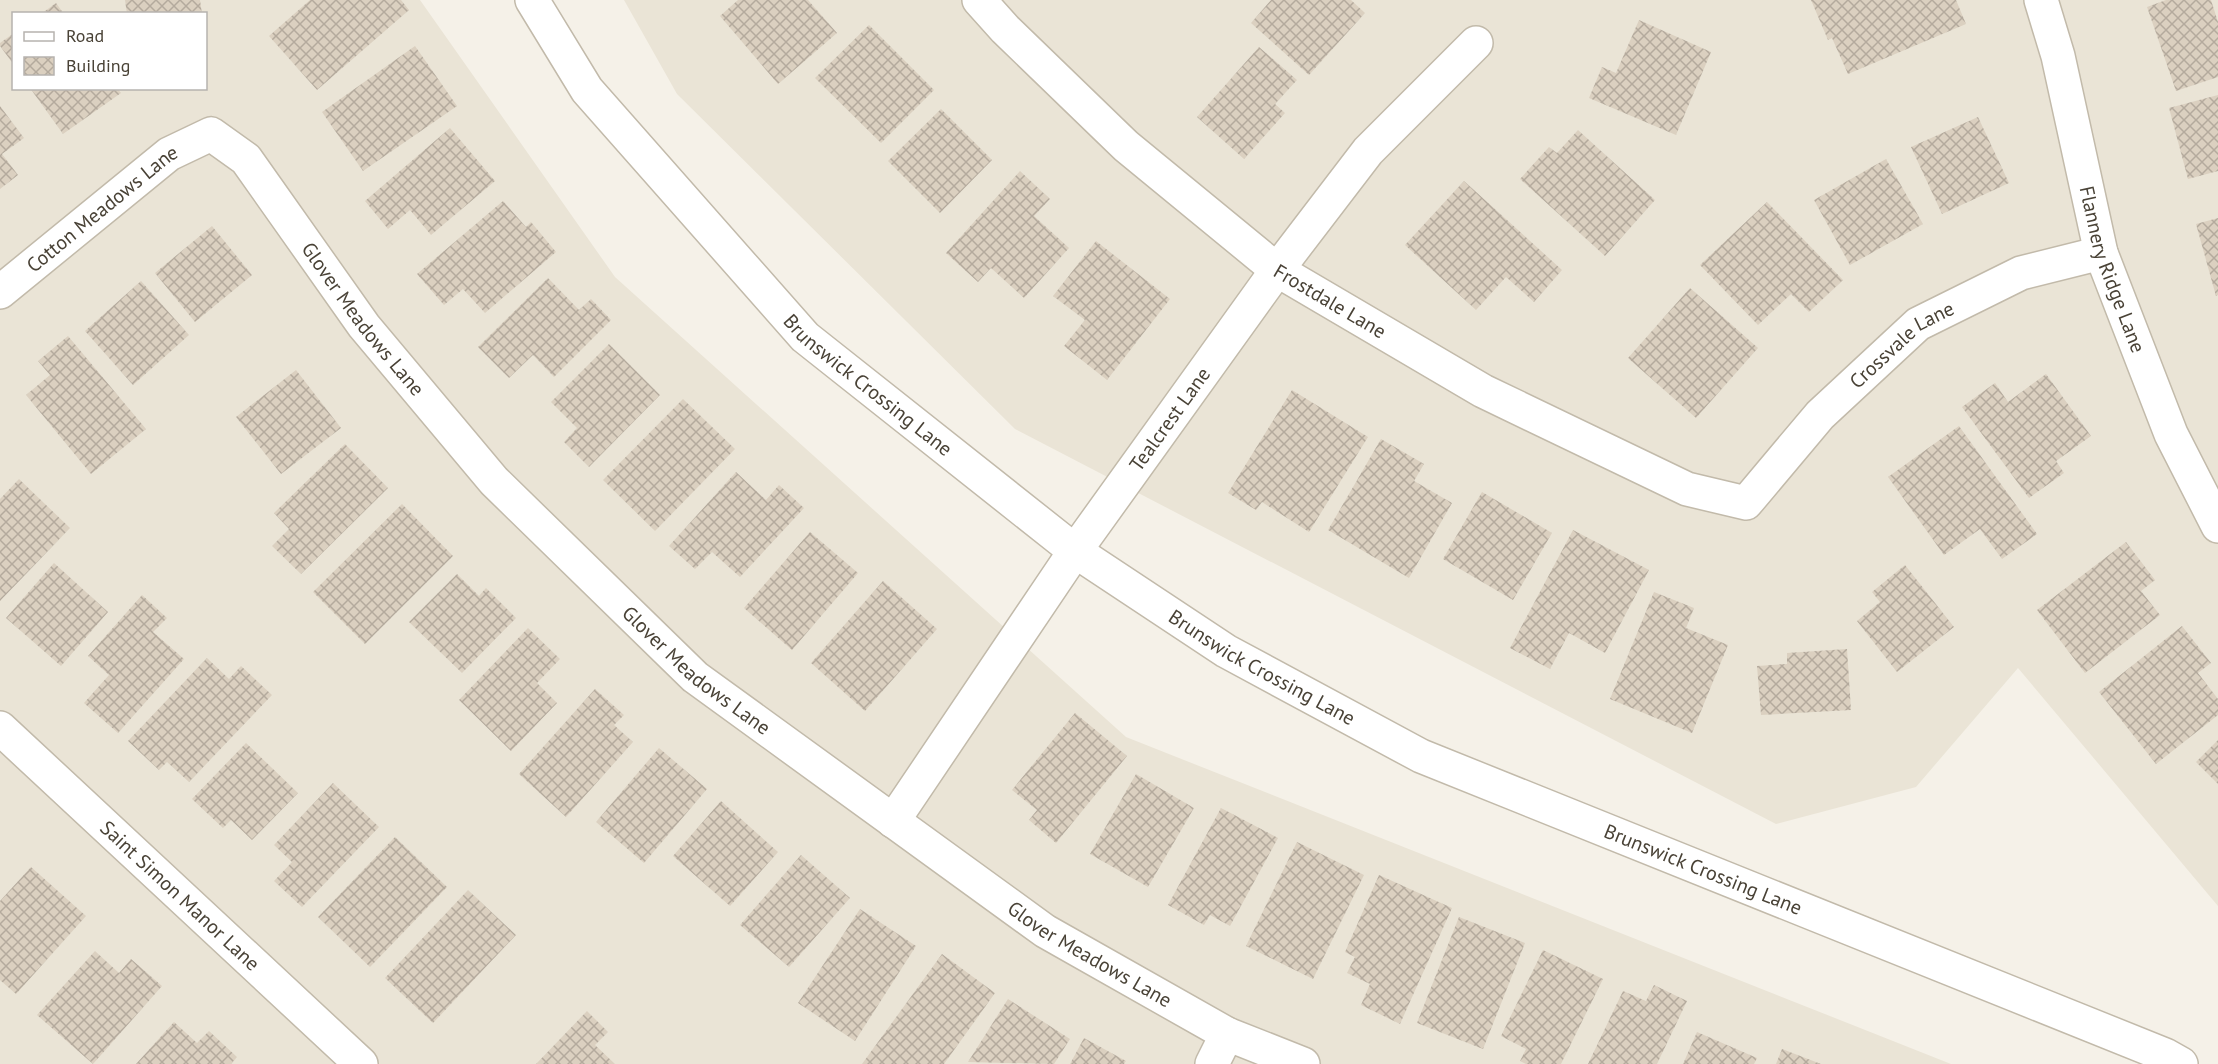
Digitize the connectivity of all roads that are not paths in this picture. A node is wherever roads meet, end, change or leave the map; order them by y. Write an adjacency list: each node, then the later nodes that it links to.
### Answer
1 (532, 0): 11 (street, Brunswick Crossing Lane)
2 (979, 0): 7 (street, Frostdale Lane)
3 (2041, 0): 6 (street, Flannery Ridge Lane)
4 (1476, 43): 7 (street, Tealcrest Lane)
5 (211, 134): 8 (street, Cotton Meadows Lane); 13 (street, Glover Meadows Lane)
6 (2101, 253): 9 (street, Crossvale Lane); 10 (street, Flannery Ridge Lane)
7 (1276, 270): 9 (street, Frostdale Lane); 11 (street, Tealcrest Lane)
8 (0, 292)
9 (1746, 503)
10 (2218, 526)
11 (1075, 551): 13 (street, Tealcrest Lane); 18 (street, Brunswick Crossing Lane)
12 (5, 741): 15 (street, Saint Simon Manor Lane)
13 (893, 821): 14 (street, Glover Meadows Lane)
14 (1227, 1034): 16 (street); 17 (street, Glover Meadows Lane)
15 (361, 1064)
16 (1212, 1064)
17 (1303, 1064)
18 (2181, 1064)

